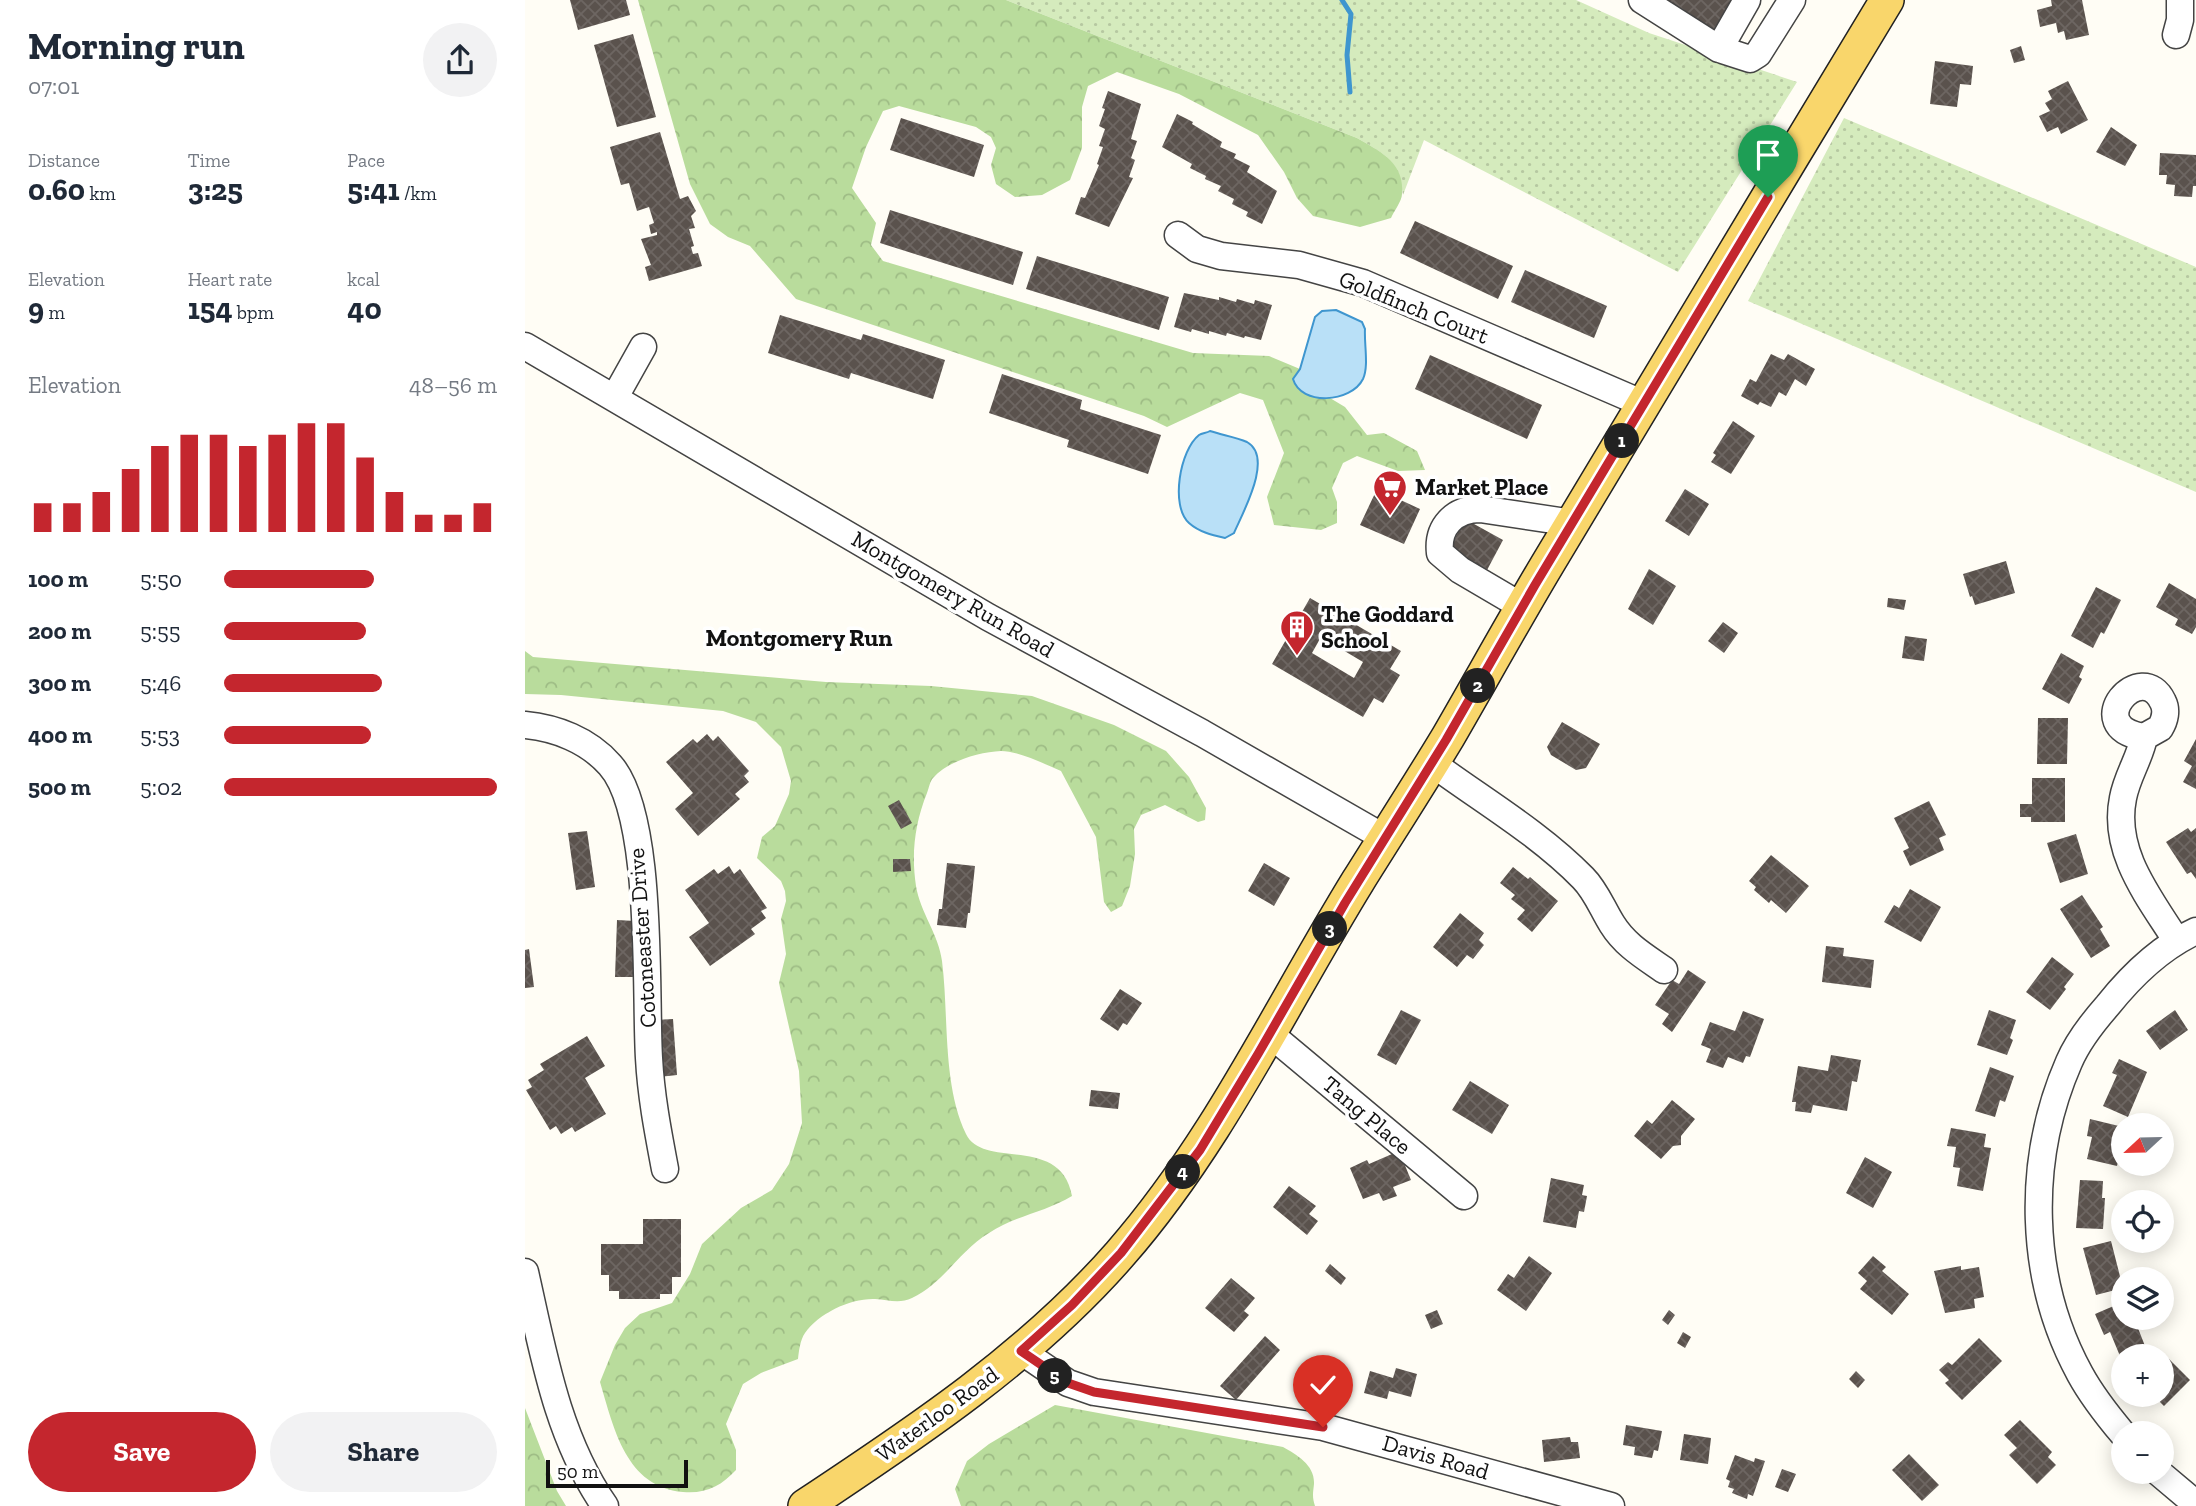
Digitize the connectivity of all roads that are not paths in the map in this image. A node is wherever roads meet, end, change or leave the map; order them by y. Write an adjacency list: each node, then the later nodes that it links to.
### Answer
1 (1642, 0): 7 (street)
2 (1747, 0): 7 (street)
3 (1792, 0): 7 (street)
4 (1887, 0): 12 (main road, Waterloo Road)
5 (2180, 0): 6 (street)
6 (2176, 35)
7 (1719, 49)
8 (1178, 235): 12 (street, Goldfinch Court)
9 (525, 346): 11 (street, Montgomery Run Road)
10 (643, 347): 11 (street)
11 (615, 397): 18 (street, Montgomery Run Road)
12 (1644, 404): 13 (main road, Waterloo Road)
13 (1573, 523): 14 (main road, Waterloo Road); 14 (street)
14 (1523, 607): 17 (main road, Waterloo Road)
15 (525, 724): 22 (street, Cotoneaster Drive)
16 (2144, 737): 19 (street)
17 (1432, 763): 18 (main road, Waterloo Road); 20 (street)
18 (1385, 838): 21 (main road, Waterloo Road)
19 (2186, 935): 26 (street)
20 (1664, 970)
21 (1270, 1034): 23 (street, Tang Place); 25 (main road, Waterloo Road)
22 (665, 1169)
23 (1464, 1196)
24 (525, 1272): 29 (street)
25 (1021, 1351): 30 (main road, Waterloo Road); 31 (street, Davis Road)
26 (2112, 1421)
27 (2172, 1484): 28 (street)
28 (2196, 1504)
29 (605, 1506)
30 (805, 1506)
31 (1611, 1506)

